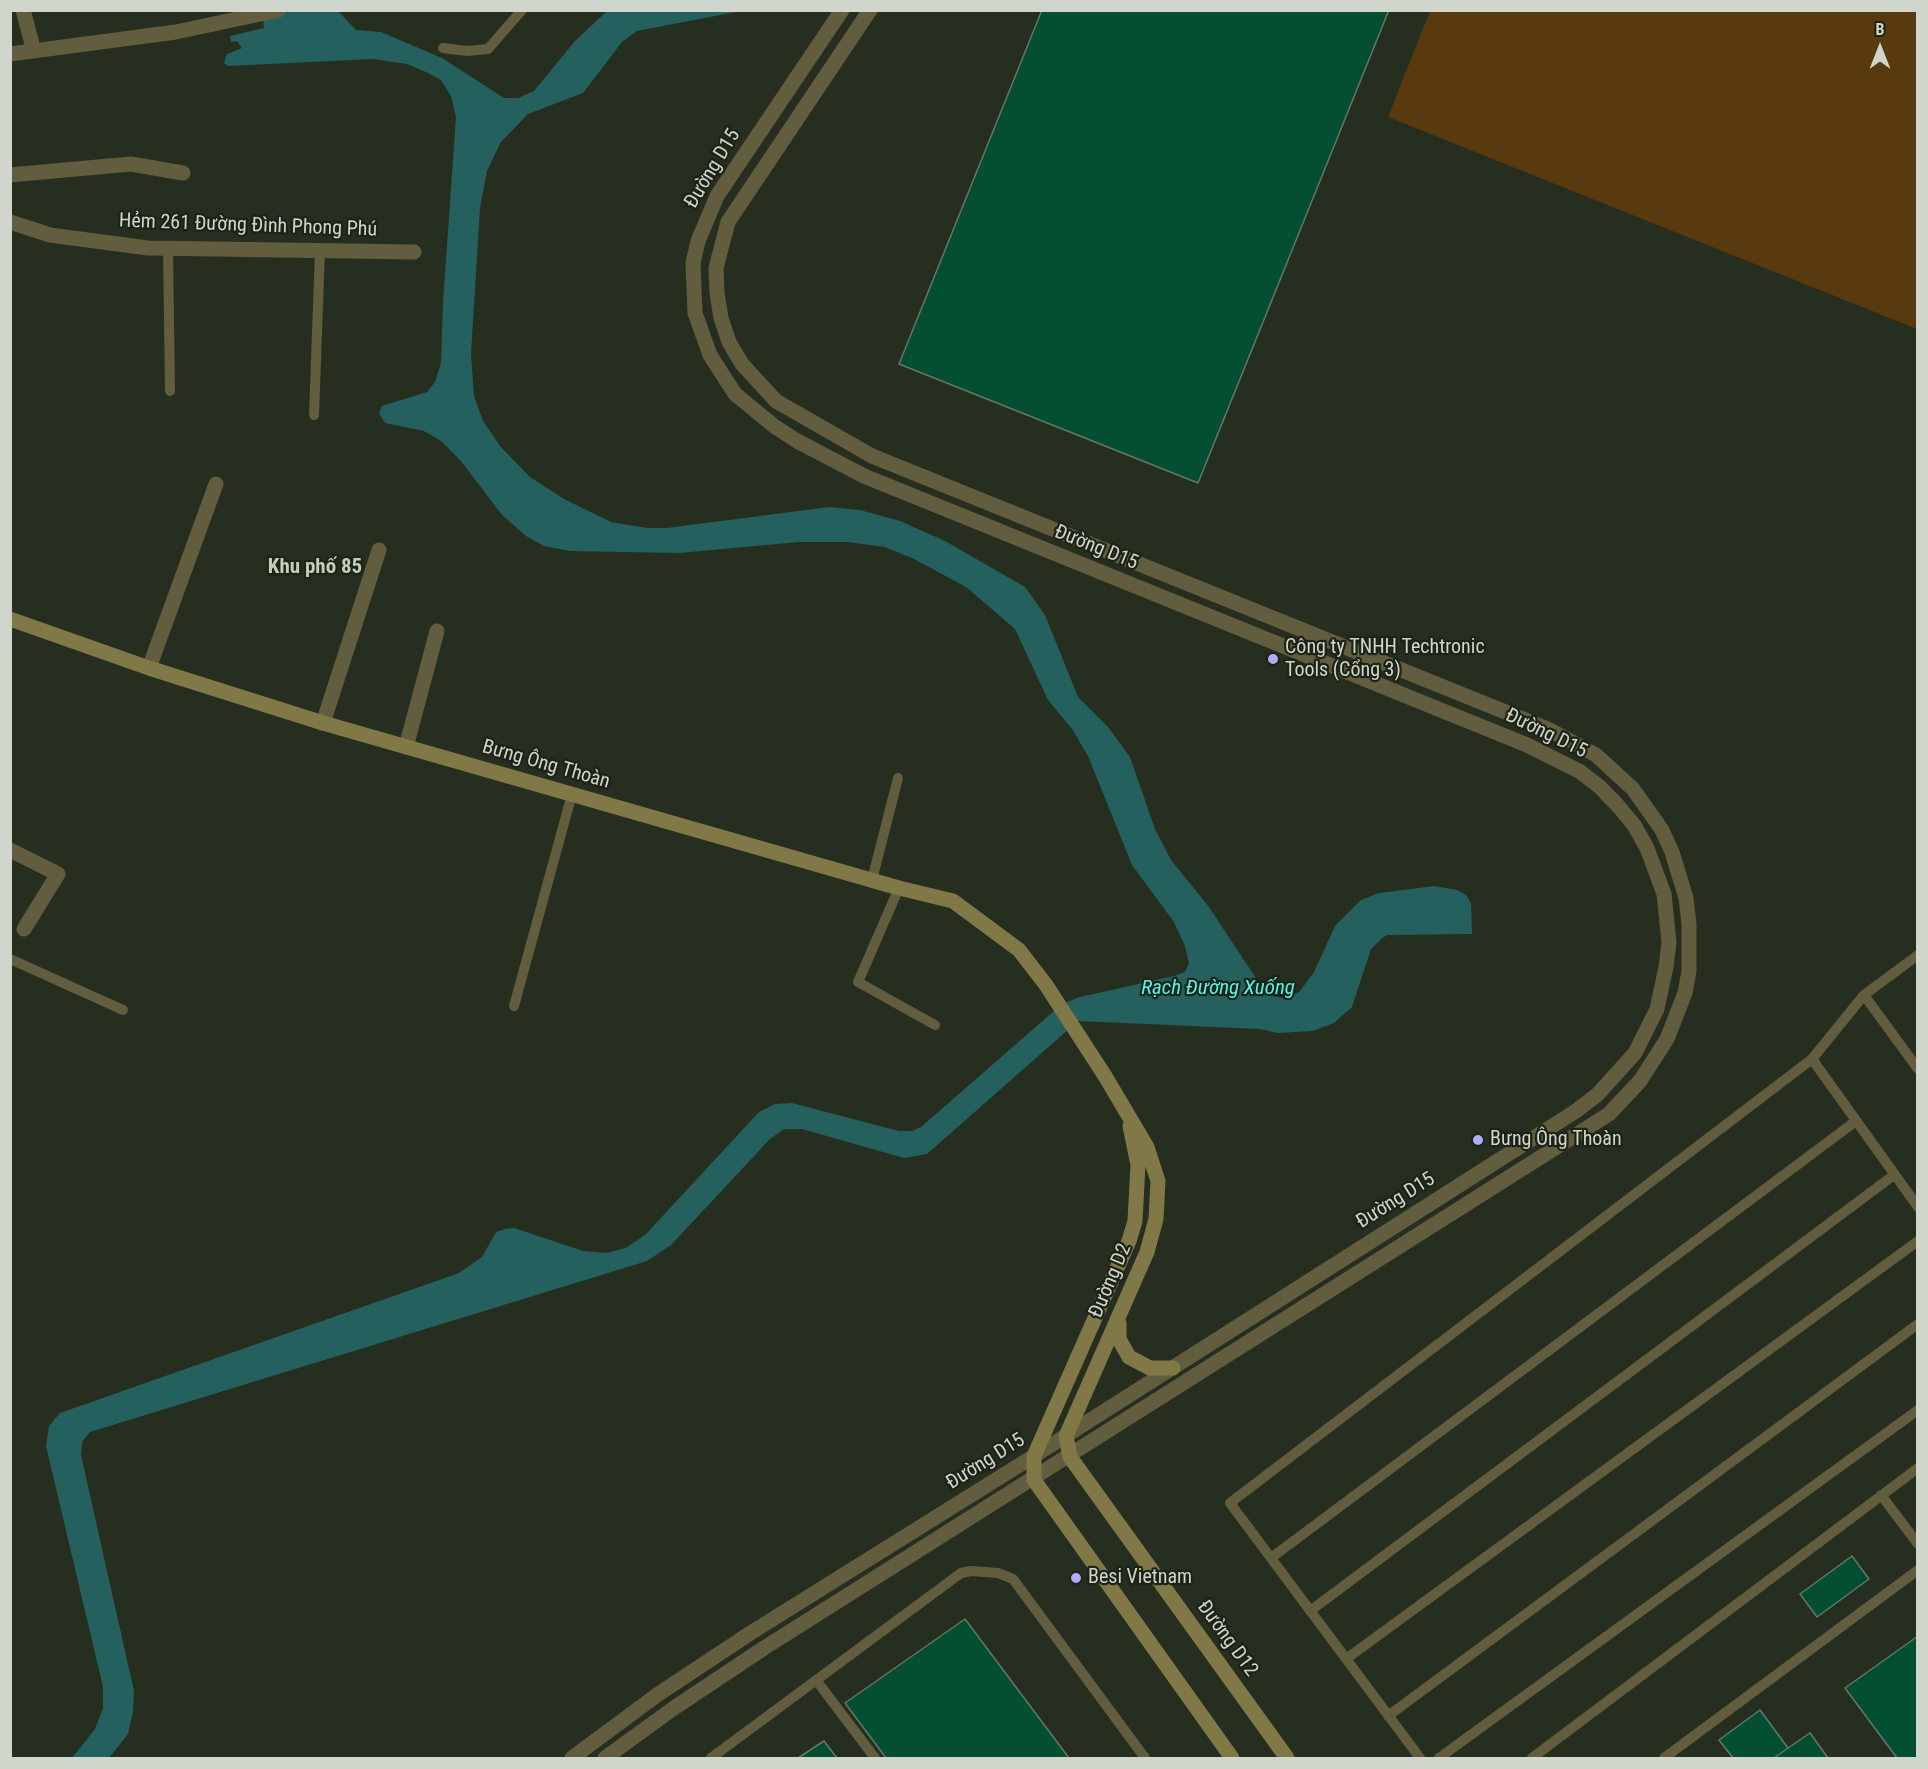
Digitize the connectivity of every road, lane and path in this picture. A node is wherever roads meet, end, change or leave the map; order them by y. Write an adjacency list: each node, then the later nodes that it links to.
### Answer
1 (23, 10): 7 (street)
2 (279, 10): 7 (street)
3 (522, 10): 6 (lane)
4 (842, 10): 23 (street, Đường D15)
5 (870, 10): 21 (street, Đường D15)
6 (443, 48)
7 (34, 51): 8 (street)
8 (10, 54)
9 (183, 173): 10 (street)
10 (10, 176)
11 (10, 222): 12 (street, Hẻm 261 Đường Đình Phong Phú)
12 (168, 248): 13 (street, Hẻm 261 Đường Đình Phong Phú); 15 (lane)
13 (320, 250): 14 (street, Hẻm 261 Đường Đình Phong Phú); 16 (lane)
14 (414, 252)
15 (170, 391)
16 (314, 415)
17 (216, 484): 22 (street)
18 (380, 550): 24 (street)
19 (10, 619): 22 (street, Bưng Ông Thoàn)
20 (437, 631): 25 (street)
21 (1350, 651): 23 (street); 52 (street, Đường D15)
22 (149, 668): 24 (street, Bưng Ông Thoàn)
23 (1342, 671): 48 (street, Đường D15)
24 (323, 723): 25 (street, Bưng Ông Thoàn)
25 (406, 747): 27 (street, Bưng Ông Thoàn)
26 (898, 778): 29 (lane)
27 (572, 795): 29 (street, Bưng Ông Thoàn); 35 (lane)
28 (10, 850): 31 (street)
29 (872, 880): 30 (street, Bưng Ông Thoàn)
30 (899, 888): 37 (lane); 40 (street, Bưng Ông Thoàn)
31 (24, 929)
32 (1917, 955): 34 (lane)
33 (10, 959): 36 (lane)
34 (1864, 995): 38 (lane); 39 (lane)
35 (513, 1006)
36 (123, 1010)
37 (935, 1024)
38 (1812, 1059): 42 (lane); 57 (lane)
39 (1917, 1069)
40 (1105, 1076): 41 (street, Đường D2)
41 (1129, 1120): 46 (street, Đường D2); 51 (street, Đường D2)
42 (1856, 1121): 43 (lane); 57 (lane)
43 (1894, 1175): 44 (lane); 59 (lane)
44 (1917, 1207)
45 (1917, 1241): 60 (lane)
46 (1121, 1311): 48 (street); 50 (street, Đường D2)
47 (1917, 1324): 62 (lane)
48 (1173, 1368): 50 (street, Đường D15)
49 (1917, 1410): 72 (lane)
50 (1066, 1436): 51 (street, Đường D15); 52 (street)
51 (1034, 1456): 54 (street); 64 (street, Đường D15)
52 (1070, 1457): 54 (street, Đường D15); 70 (street, Đường D12)
53 (1917, 1468): 55 (lane)
54 (1034, 1480): 65 (street, Đường D15); 69 (street)
55 (1881, 1495): 56 (lane); 73 (lane)
56 (1917, 1544)
57 (1270, 1558): 59 (lane)
58 (1917, 1570): 63 (lane)
59 (1310, 1611): 60 (lane)
60 (1346, 1659): 62 (lane)
61 (816, 1680): 66 (lane); 67 (lane); 68 (lane)
62 (1388, 1716): 71 (lane)
63 (1677, 1755): 74 (lane)
64 (572, 1758)
65 (605, 1758)
66 (711, 1758)
67 (875, 1758)
68 (1145, 1758)
69 (1232, 1758)
70 (1287, 1758)
71 (1420, 1758)
72 (1439, 1758)
73 (1532, 1758)
74 (1664, 1758)

